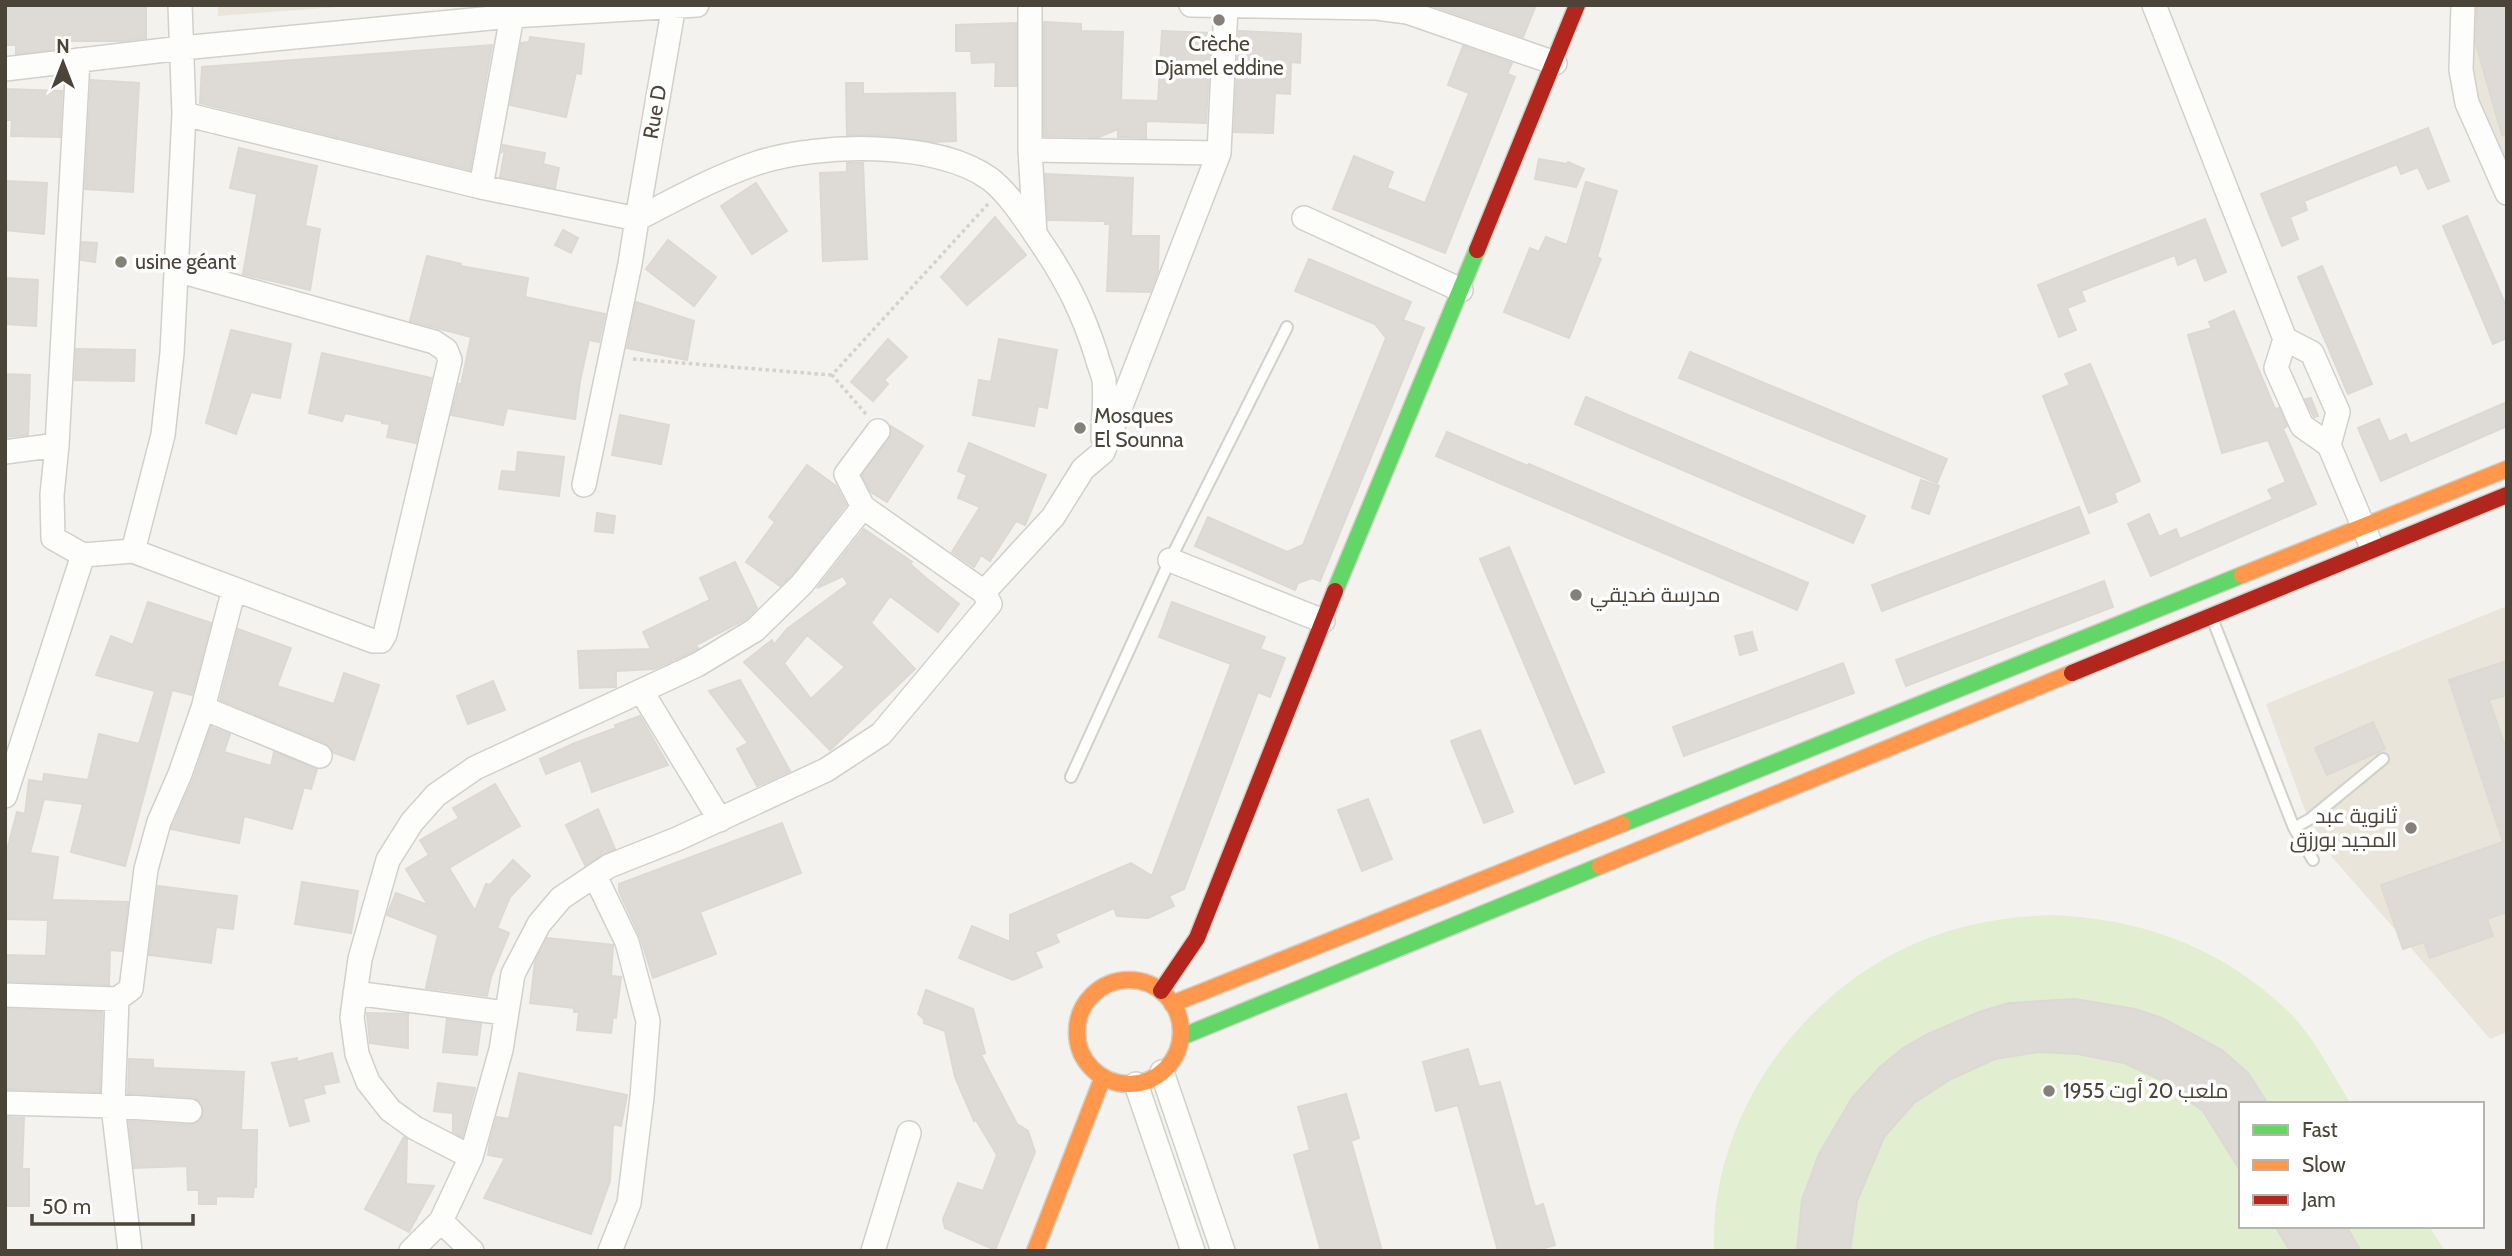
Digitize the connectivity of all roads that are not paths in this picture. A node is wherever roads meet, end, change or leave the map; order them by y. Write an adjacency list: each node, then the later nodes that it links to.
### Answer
1 (180, 5): 12 (street)
2 (697, 5): 8 (street)
3 (1030, 5): 17 (street)
4 (1191, 5): 10 (street)
5 (1577, 5): 14 (street)
6 (2154, 5): 27 (street)
7 (2463, 5): 20 (street)
8 (674, 6): 11 (street); 22 (street, Rue D)
9 (1275, 6): 10 (street); 14 (street)
10 (1226, 7): 18 (street)
11 (512, 10): 12 (street); 19 (street)
12 (182, 48): 13 (street); 16 (street)
13 (78, 60): 15 (street); 30 (street)
14 (1555, 63): 25 (street)
15 (5, 69)
16 (184, 114): 19 (street); 24 (street)
17 (1030, 150): 18 (street); 23 (street)
18 (1219, 153): 32 (street)
19 (481, 187): 22 (street)
20 (2507, 193)
21 (1304, 218): 25 (street)
22 (637, 219): 23 (street); 34 (street, Rue D)
23 (1035, 234): 32 (street)
24 (176, 270): 39 (street); 42 (street)
25 (1461, 290): 45 (street)
26 (1287, 327): 41 (lane)
27 (2285, 339): 29 (street); 29 (street)
28 (878, 431): 36 (street)
29 (2329, 444): 37 (street)
30 (57, 445): 31 (street); 40 (street)
31 (5, 452)
32 (1103, 452): 43 (street)
33 (2507, 469): 37 (street)
34 (584, 485)
35 (2507, 495): 38 (street)
36 (863, 507): 43 (street); 46 (street)
37 (2363, 527): 38 (street); 60 (street)
38 (2372, 549): 44 (street)
39 (132, 551): 40 (street); 42 (street)
40 (83, 555): 51 (street)
41 (1170, 560): 45 (street); 50 (lane)
42 (234, 589): 47 (street)
43 (984, 592): 52 (street)
44 (2211, 615): 53 (lane); 62 (street)
45 (1323, 621): 56 (street)
46 (642, 692): 52 (street); 57 (street)
47 (203, 708): 48 (street); 59 (street)
48 (320, 756)
49 (2383, 759): 53 (lane)
50 (1071, 777)
51 (5, 796)
52 (720, 820): 55 (street)
53 (2294, 828): 54 (lane)
54 (2313, 860)
55 (595, 876): 61 (street); 75 (street)
56 (1161, 992): 60 (street); 64 (street)
57 (355, 993): 61 (street); 70 (street)
58 (5, 995): 59 (street)
59 (117, 999): 67 (street)
60 (1172, 1004): 62 (street)
61 (505, 1013): 70 (street)
62 (1181, 1037): 63 (street)
63 (1162, 1072): 65 (street); 79 (street)
64 (1103, 1077): 65 (street); 77 (street)
65 (1136, 1084): 78 (street)
66 (5, 1103): 67 (street)
67 (113, 1106): 68 (street); 72 (street)
68 (190, 1111)
69 (909, 1133): 76 (street)
70 (471, 1157): 71 (street)
71 (441, 1221): 73 (street); 74 (street)
72 (130, 1251)
73 (411, 1251)
74 (472, 1251)
75 (610, 1251)
76 (873, 1251)
77 (1035, 1251)
78 (1193, 1251)
79 (1223, 1251)

